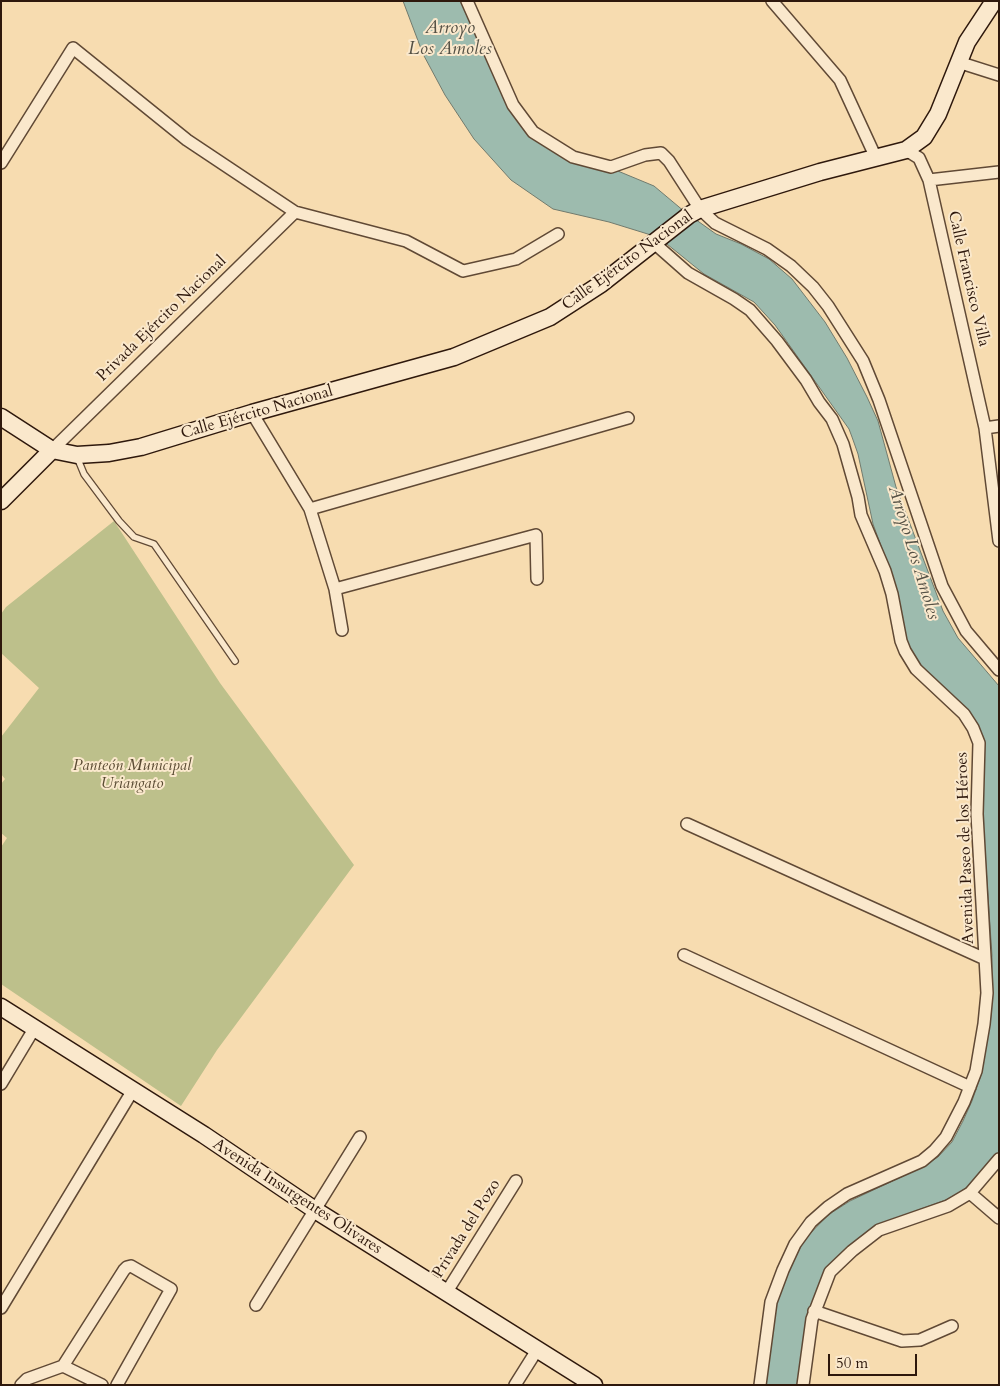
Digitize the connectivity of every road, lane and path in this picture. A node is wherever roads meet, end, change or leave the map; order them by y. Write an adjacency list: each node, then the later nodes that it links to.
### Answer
1 (467, 1): 12 (street)
2 (772, 1): 7 (street)
3 (994, 1): 4 (street, Calle Ejército Nacional)
4 (958, 62): 5 (street); 6 (street, Calle Ejército Nacional)
5 (999, 75)
6 (906, 150): 7 (street, Calle Ejército Nacional); 10 (street, Calle Francisco Villa)
7 (876, 158): 12 (street, Calle Ejército Nacional)
8 (1, 163): 11 (street)
9 (999, 172): 10 (street)
10 (929, 180): 19 (street, Calle Francisco Villa)
11 (295, 212): 13 (street); 20 (street, Privada Ejército Nacional)
12 (694, 212): 14 (street, Calle Ejército Nacional); 29 (street)
13 (558, 234)
14 (656, 241): 15 (street, Calle Ejército Nacional); 32 (street, Avenida Paseo de los Héroes)
15 (252, 413): 21 (street, Calle Ejército Nacional); 23 (street)
16 (1, 417): 20 (street)
17 (628, 418): 23 (street)
18 (999, 426): 19 (street)
19 (985, 428): 24 (street, Calle Francisco Villa)
20 (52, 450): 21 (street, Calle Ejército Nacional); 22 (street)
21 (77, 455): 28 (lane)
22 (1, 501)
23 (310, 510): 26 (street)
24 (999, 541)
25 (537, 580): 26 (street)
26 (335, 589): 27 (street)
27 (342, 630)
28 (235, 660)
29 (999, 670)
30 (687, 824): 32 (street)
31 (684, 955): 36 (street)
32 (985, 959): 36 (street, Avenida Paseo de los Héroes)
33 (1, 1007): 34 (street, Avenida Insurgentes Olivares)
34 (34, 1029): 35 (street); 37 (street, Avenida Insurgentes Olivares)
35 (1, 1084)
36 (970, 1087): 56 (street, Avenida Paseo de los Héroes)
37 (133, 1090): 42 (street, Avenida Insurgentes Olivares); 46 (street)
38 (360, 1137): 42 (street)
39 (999, 1159): 41 (street)
40 (516, 1181): 44 (street, Privada del Pozo)
41 (970, 1193): 43 (street); 47 (street)
42 (315, 1210): 44 (street, Avenida Insurgentes Olivares); 45 (street)
43 (999, 1218)
44 (446, 1293): 49 (street, Avenida Insurgentes Olivares)
45 (256, 1306)
46 (1, 1308)
47 (814, 1311): 48 (street); 57 (street)
48 (952, 1326)
49 (537, 1350): 54 (street); 55 (street, Avenida Insurgentes Olivares)
50 (63, 1366): 51 (street); 52 (street); 53 (street)
51 (20, 1385)
52 (102, 1385)
53 (117, 1385)
54 (515, 1385)
55 (594, 1385)
56 (760, 1385)
57 (804, 1385)

